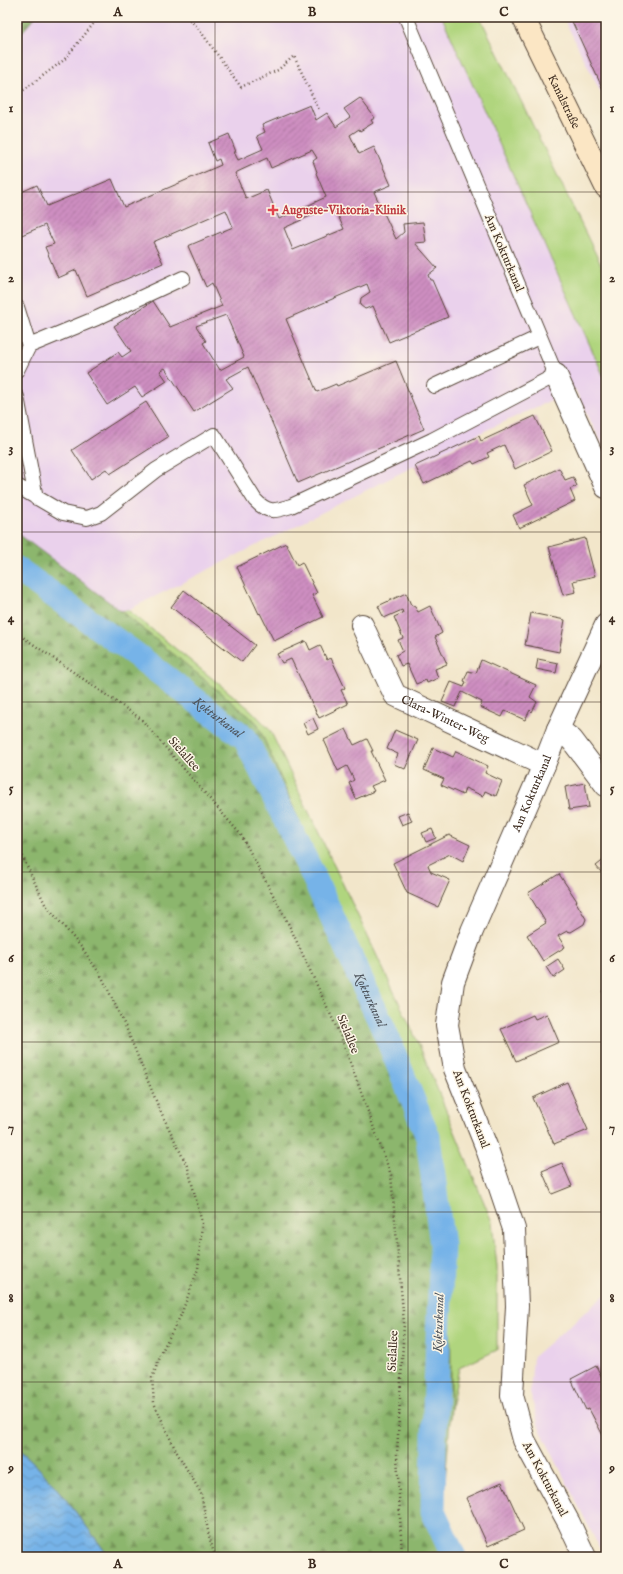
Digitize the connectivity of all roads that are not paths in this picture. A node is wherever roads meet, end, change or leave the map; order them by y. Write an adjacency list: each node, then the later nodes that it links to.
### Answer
1 (406, 17): 6 (lane, Am Kokturkanal)
2 (523, 17): 3 (main road, Kanalstraße)
3 (606, 186)
4 (183, 278): 7 (lane)
5 (17, 307): 7 (lane)
6 (539, 337): 9 (lane, Am Kokturkanal); 10 (lane)
7 (29, 346): 8 (lane)
8 (17, 370)
9 (556, 376): 13 (street, Am Kokturkanal); 14 (lane)
10 (434, 386)
11 (17, 397): 14 (lane)
12 (17, 486): 14 (lane)
13 (606, 487)
14 (36, 498)
15 (362, 625): 18 (street, Clara-Winter-Weg)
16 (606, 625): 17 (street, Am Kokturkanal)
17 (558, 729): 18 (street, Am Kokturkanal); 19 (street)
18 (544, 765): 20 (street, Am Kokturkanal)
19 (606, 785)
20 (585, 1557)

